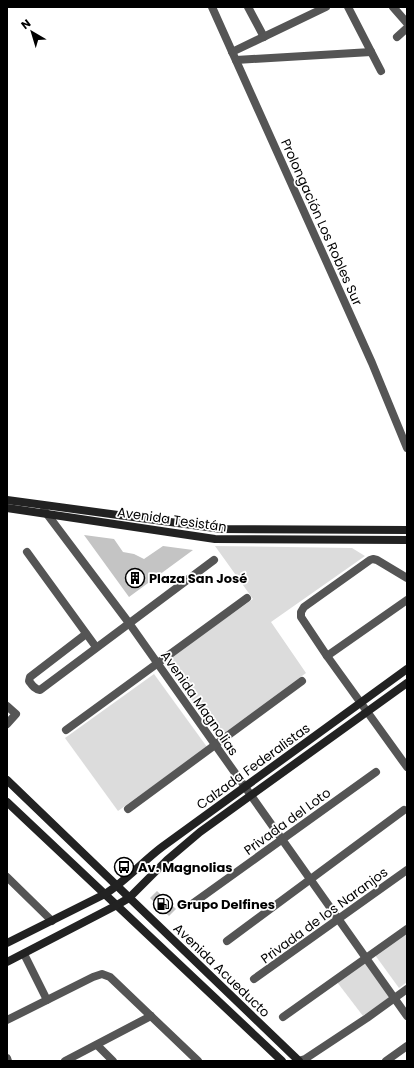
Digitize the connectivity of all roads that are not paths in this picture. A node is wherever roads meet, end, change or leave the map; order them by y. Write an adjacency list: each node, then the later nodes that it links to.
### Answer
1 (212, 7): 10 (street, Prolongación Los Robles Sur)
2 (248, 7): 8 (street)
3 (326, 7): 8 (street)
4 (348, 7): 11 (street)
5 (393, 7): 6 (street)
6 (407, 23)
7 (407, 28): 9 (street)
8 (264, 37): 10 (street)
9 (397, 37)
10 (232, 52): 12 (street, Prolongación Los Robles Sur)
11 (371, 52): 12 (street); 13 (street)
12 (236, 60): 14 (street, Prolongación Los Robles Sur)
13 (382, 71)
14 (407, 448)
15 (7, 500): 16 (street, Avenida Tesistán)
16 (40, 505): 18 (street, Avenida Magnolias); 19 (street, Avenida Tesistán)
17 (7, 508): 18 (street, Avenida Tesistán)
18 (46, 513): 21 (street, Avenida Tesistán); 28 (street, Avenida Magnolias)
19 (304, 529): 20 (street, Avenida Tesistán); 21 (street)
20 (407, 530)
21 (305, 540): 22 (street, Avenida Tesistán)
22 (407, 540)
23 (27, 552): 29 (street)
24 (214, 560): 28 (street)
25 (407, 578): 31 (street)
26 (247, 598): 32 (street)
27 (407, 600): 31 (street)
28 (129, 623): 30 (street); 32 (street, Avenida Magnolias)
29 (86, 634): 30 (street); 30 (street)
30 (96, 647)
31 (328, 656): 36 (street)
32 (157, 664): 40 (street); 41 (street, Avenida Magnolias)
33 (407, 669): 36 (street, Calzada Federalistas)
34 (302, 682): 41 (street)
35 (407, 684): 38 (street, Calzada Federalistas)
36 (360, 702): 38 (street); 45 (street, Calzada Federalistas)
37 (7, 706): 39 (street)
38 (367, 712): 42 (street); 46 (street, Calzada Federalistas)
39 (7, 724)
40 (66, 730)
41 (215, 746): 45 (street, Avenida Magnolias); 48 (street)
42 (407, 766)
43 (376, 772): 52 (street, Privada del Loto)
44 (7, 780): 58 (street, Avenida Acueducto)
45 (245, 788): 46 (street, Avenida Magnolias); 50 (street, Calzada Federalistas)
46 (251, 796): 51 (street, Calzada Federalistas); 52 (street, Avenida Magnolias)
47 (7, 802): 59 (street, Avenida Acueducto)
48 (128, 809)
49 (404, 810): 57 (street)
50 (194, 824): 51 (street); 53 (street, Calzada Federalistas)
51 (200, 832): 55 (street, Calzada Federalistas)
52 (282, 840): 57 (street, Avenida Magnolias); 61 (street, Privada del Loto)
53 (145, 860): 55 (street); 58 (street, Calzada Federalistas)
54 (407, 870): 63 (street, Privada de los Naranjos)
55 (155, 871): 60 (street, Calzada Federalistas)
56 (8, 880): 64 (street)
57 (310, 880): 63 (street, Avenida Magnolias); 66 (street)
58 (117, 886): 59 (street, Calzada Federalistas); 60 (street, Avenida Acueducto)
59 (105, 894): 62 (street, Avenida Acueducto); 64 (street, Calzada Federalistas)
60 (129, 898): 62 (street, Calzada Federalistas); 87 (street, Avenida Acueducto)
61 (192, 904)
62 (117, 905): 68 (street, Calzada Federalistas); 86 (street, Avenida Acueducto)
63 (338, 919): 69 (street, Avenida Magnolias); 71 (street, Privada de los Naranjos)
64 (52, 921): 67 (street, Calzada Federalistas)
65 (407, 929): 69 (street)
66 (227, 941)
67 (7, 942)
68 (24, 954): 70 (street, Calzada Federalistas); 74 (street)
69 (366, 958): 73 (street, Avenida Magnolias); 77 (street)
70 (7, 962)
71 (254, 979)
72 (407, 988): 73 (street)
73 (394, 998): 76 (street, Avenida Magnolias); 87 (street)
74 (47, 1000): 75 (street); 78 (street)
75 (151, 1016): 79 (street); 85 (street)
76 (407, 1016)
77 (283, 1017)
78 (7, 1020)
79 (97, 1045): 82 (street); 84 (street)
80 (407, 1046): 88 (street)
81 (7, 1058): 83 (street)
82 (70, 1060)
83 (8, 1061)
84 (113, 1061)
85 (198, 1061)
86 (282, 1061)
87 (301, 1061)
88 (386, 1061)

